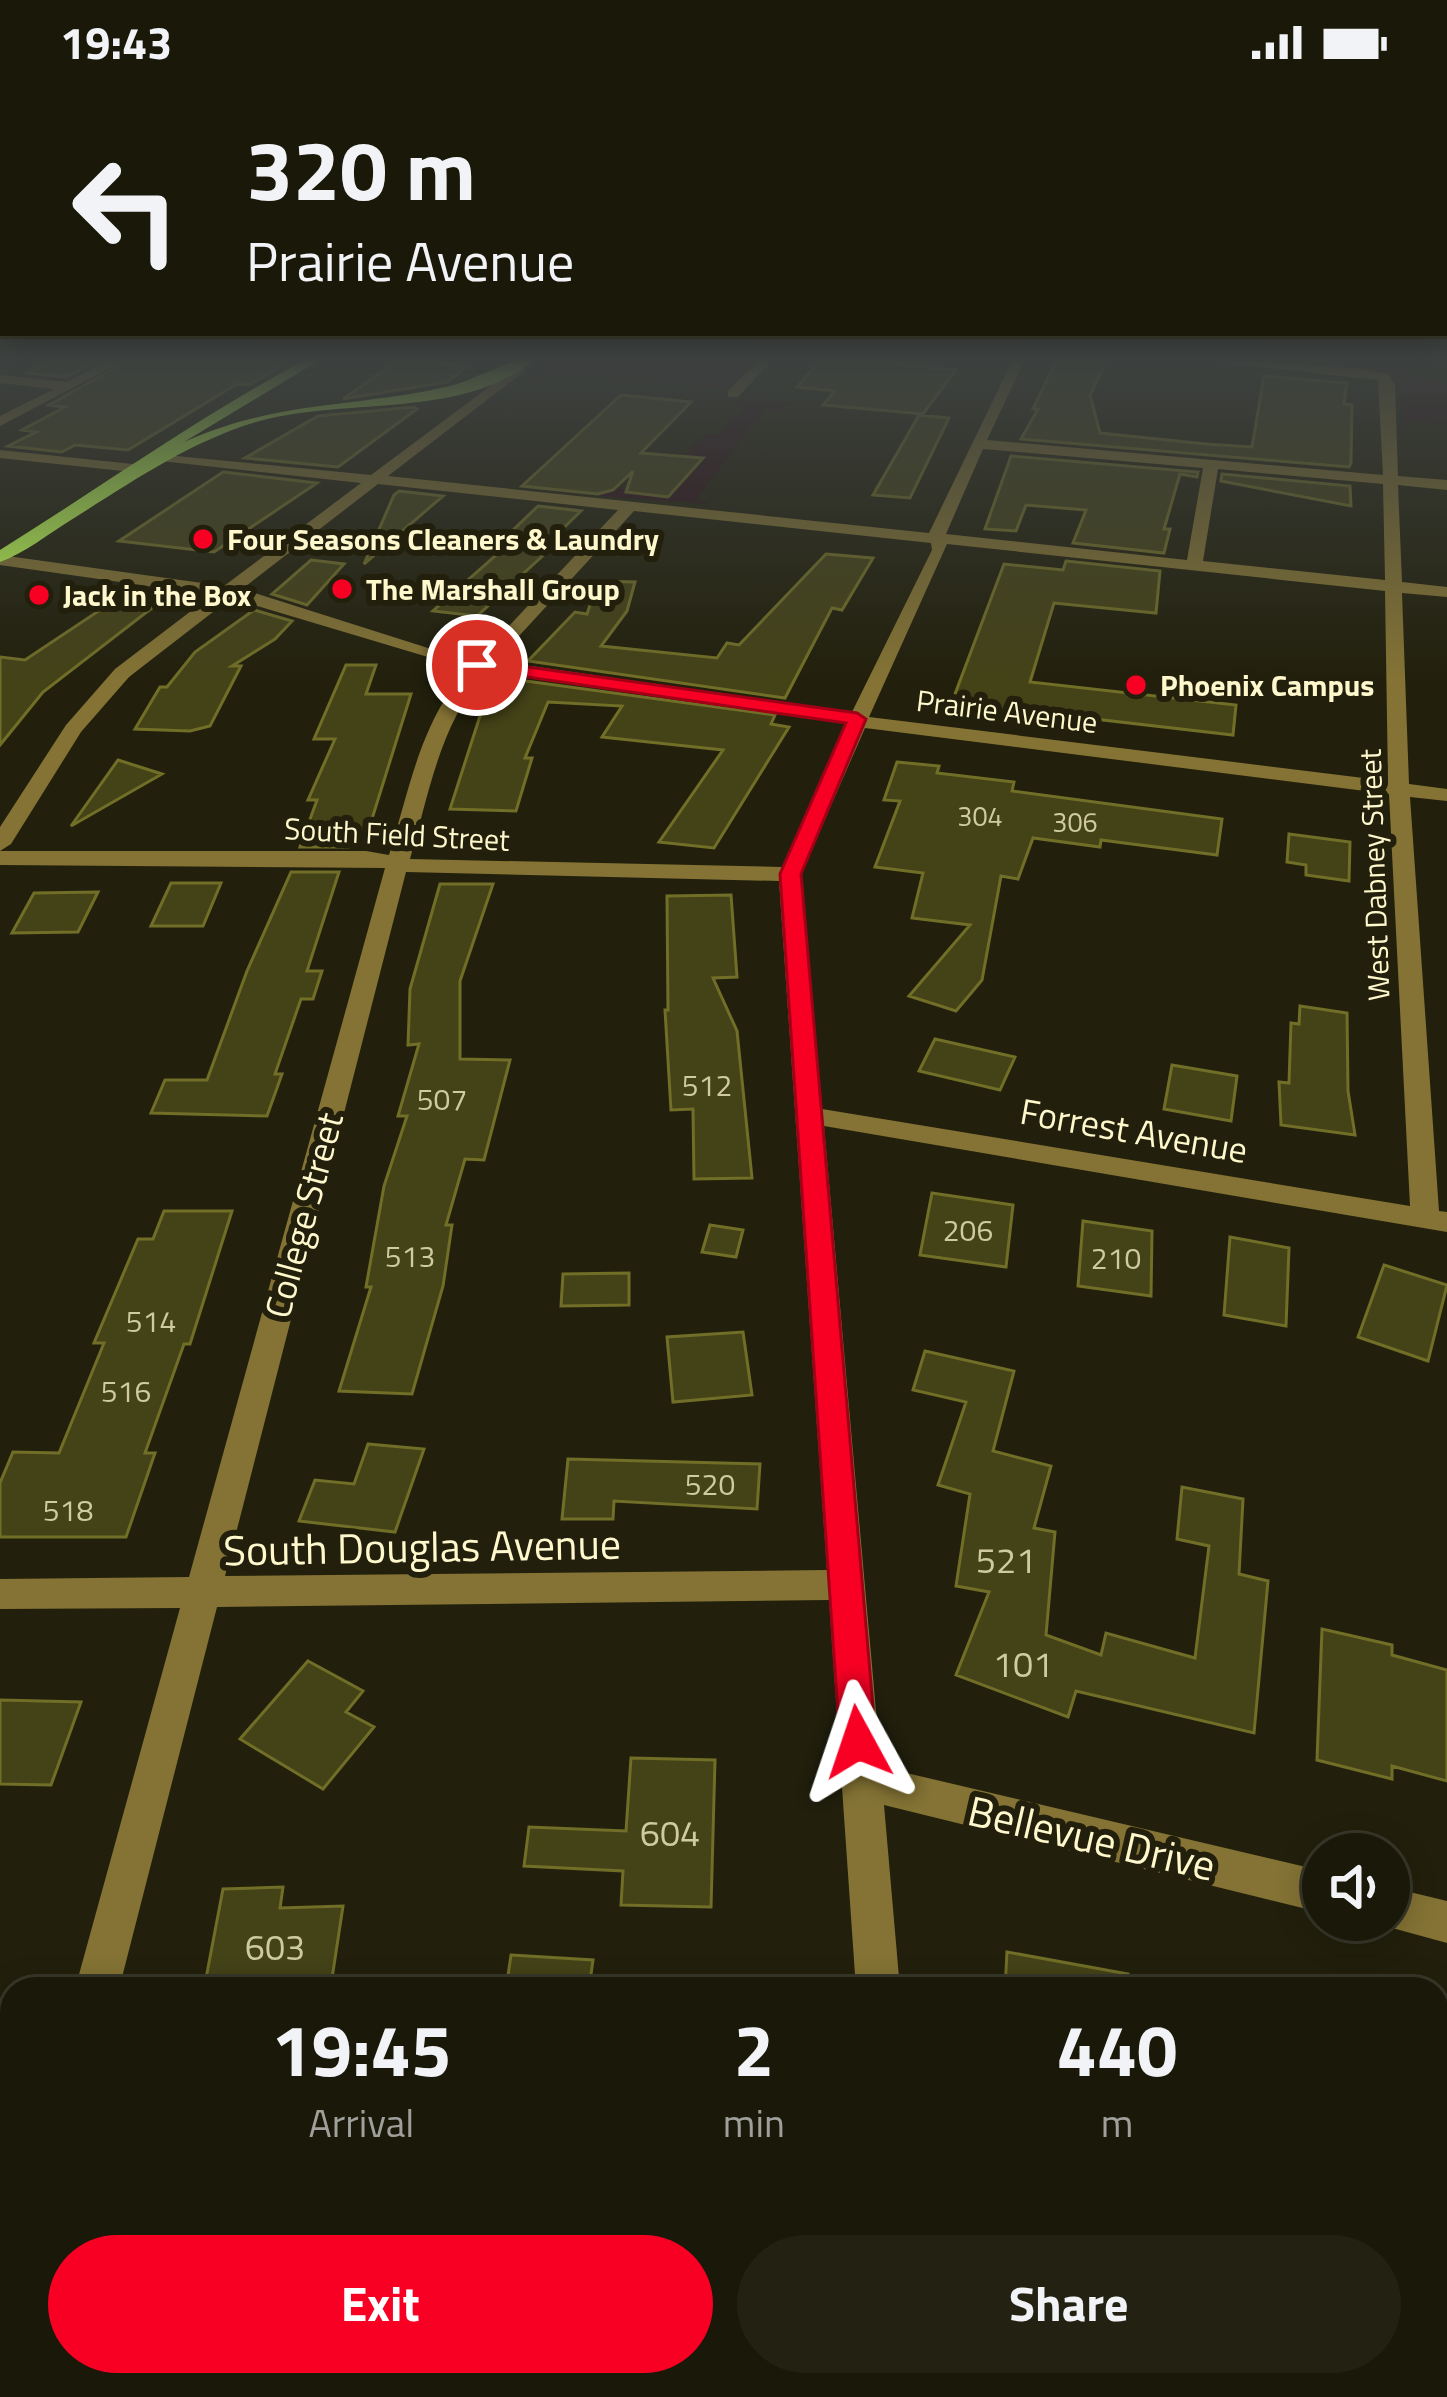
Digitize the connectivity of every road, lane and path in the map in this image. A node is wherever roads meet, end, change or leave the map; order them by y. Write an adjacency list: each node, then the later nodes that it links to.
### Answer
1 (1211, 464): 16 (street)
2 (104, 465): 9 (street)
3 (149, 465): 9 (main road)
4 (230, 465): 10 (street)
5 (388, 465): 10 (street)
6 (968, 465): 14 (street)
7 (1221, 465): 11 (street)
8 (1390, 465): 11 (street, West Dabney Street)
9 (142, 469): 15 (main road)
10 (370, 479): 13 (street); 18 (street)
11 (1390, 481): 12 (street); 17 (street, West Dabney Street)
12 (1447, 485)
13 (631, 506): 14 (street); 20 (street, College Street)
14 (939, 538): 16 (street); 21 (street)
15 (0, 558): 18 (street, Prairie Avenue)
16 (1194, 566): 17 (street)
17 (1394, 586): 19 (street); 22 (street, West Dabney Street)
18 (225, 591): 20 (street, Prairie Avenue); 24 (street)
19 (1447, 592)
20 (477, 665): 21 (street, Prairie Avenue); 26 (street, College Street)
21 (857, 719): 22 (street, Prairie Avenue); 27 (street)
22 (1400, 789): 23 (street, Prairie Avenue); 29 (street, West Dabney Street)
23 (1447, 795)
24 (0, 844)
25 (0, 858): 26 (street, South Field Street)
26 (397, 864): 27 (street, South Field Street); 32 (street, College Street)
27 (790, 874): 28 (street)
28 (808, 1115): 29 (street, Forrest Avenue); 30 (street)
29 (1436, 1220)
30 (846, 1585): 32 (street, South Douglas Avenue); 33 (street)
31 (0, 1594): 32 (street, South Douglas Avenue)
32 (201, 1594): 37 (street, College Street)
33 (861, 1781): 34 (street, Bellevue Drive); 38 (street)
34 (1302, 1887)
35 (1410, 1913): 36 (street)
36 (1447, 1922)
37 (100, 1977)
38 (877, 1977)

